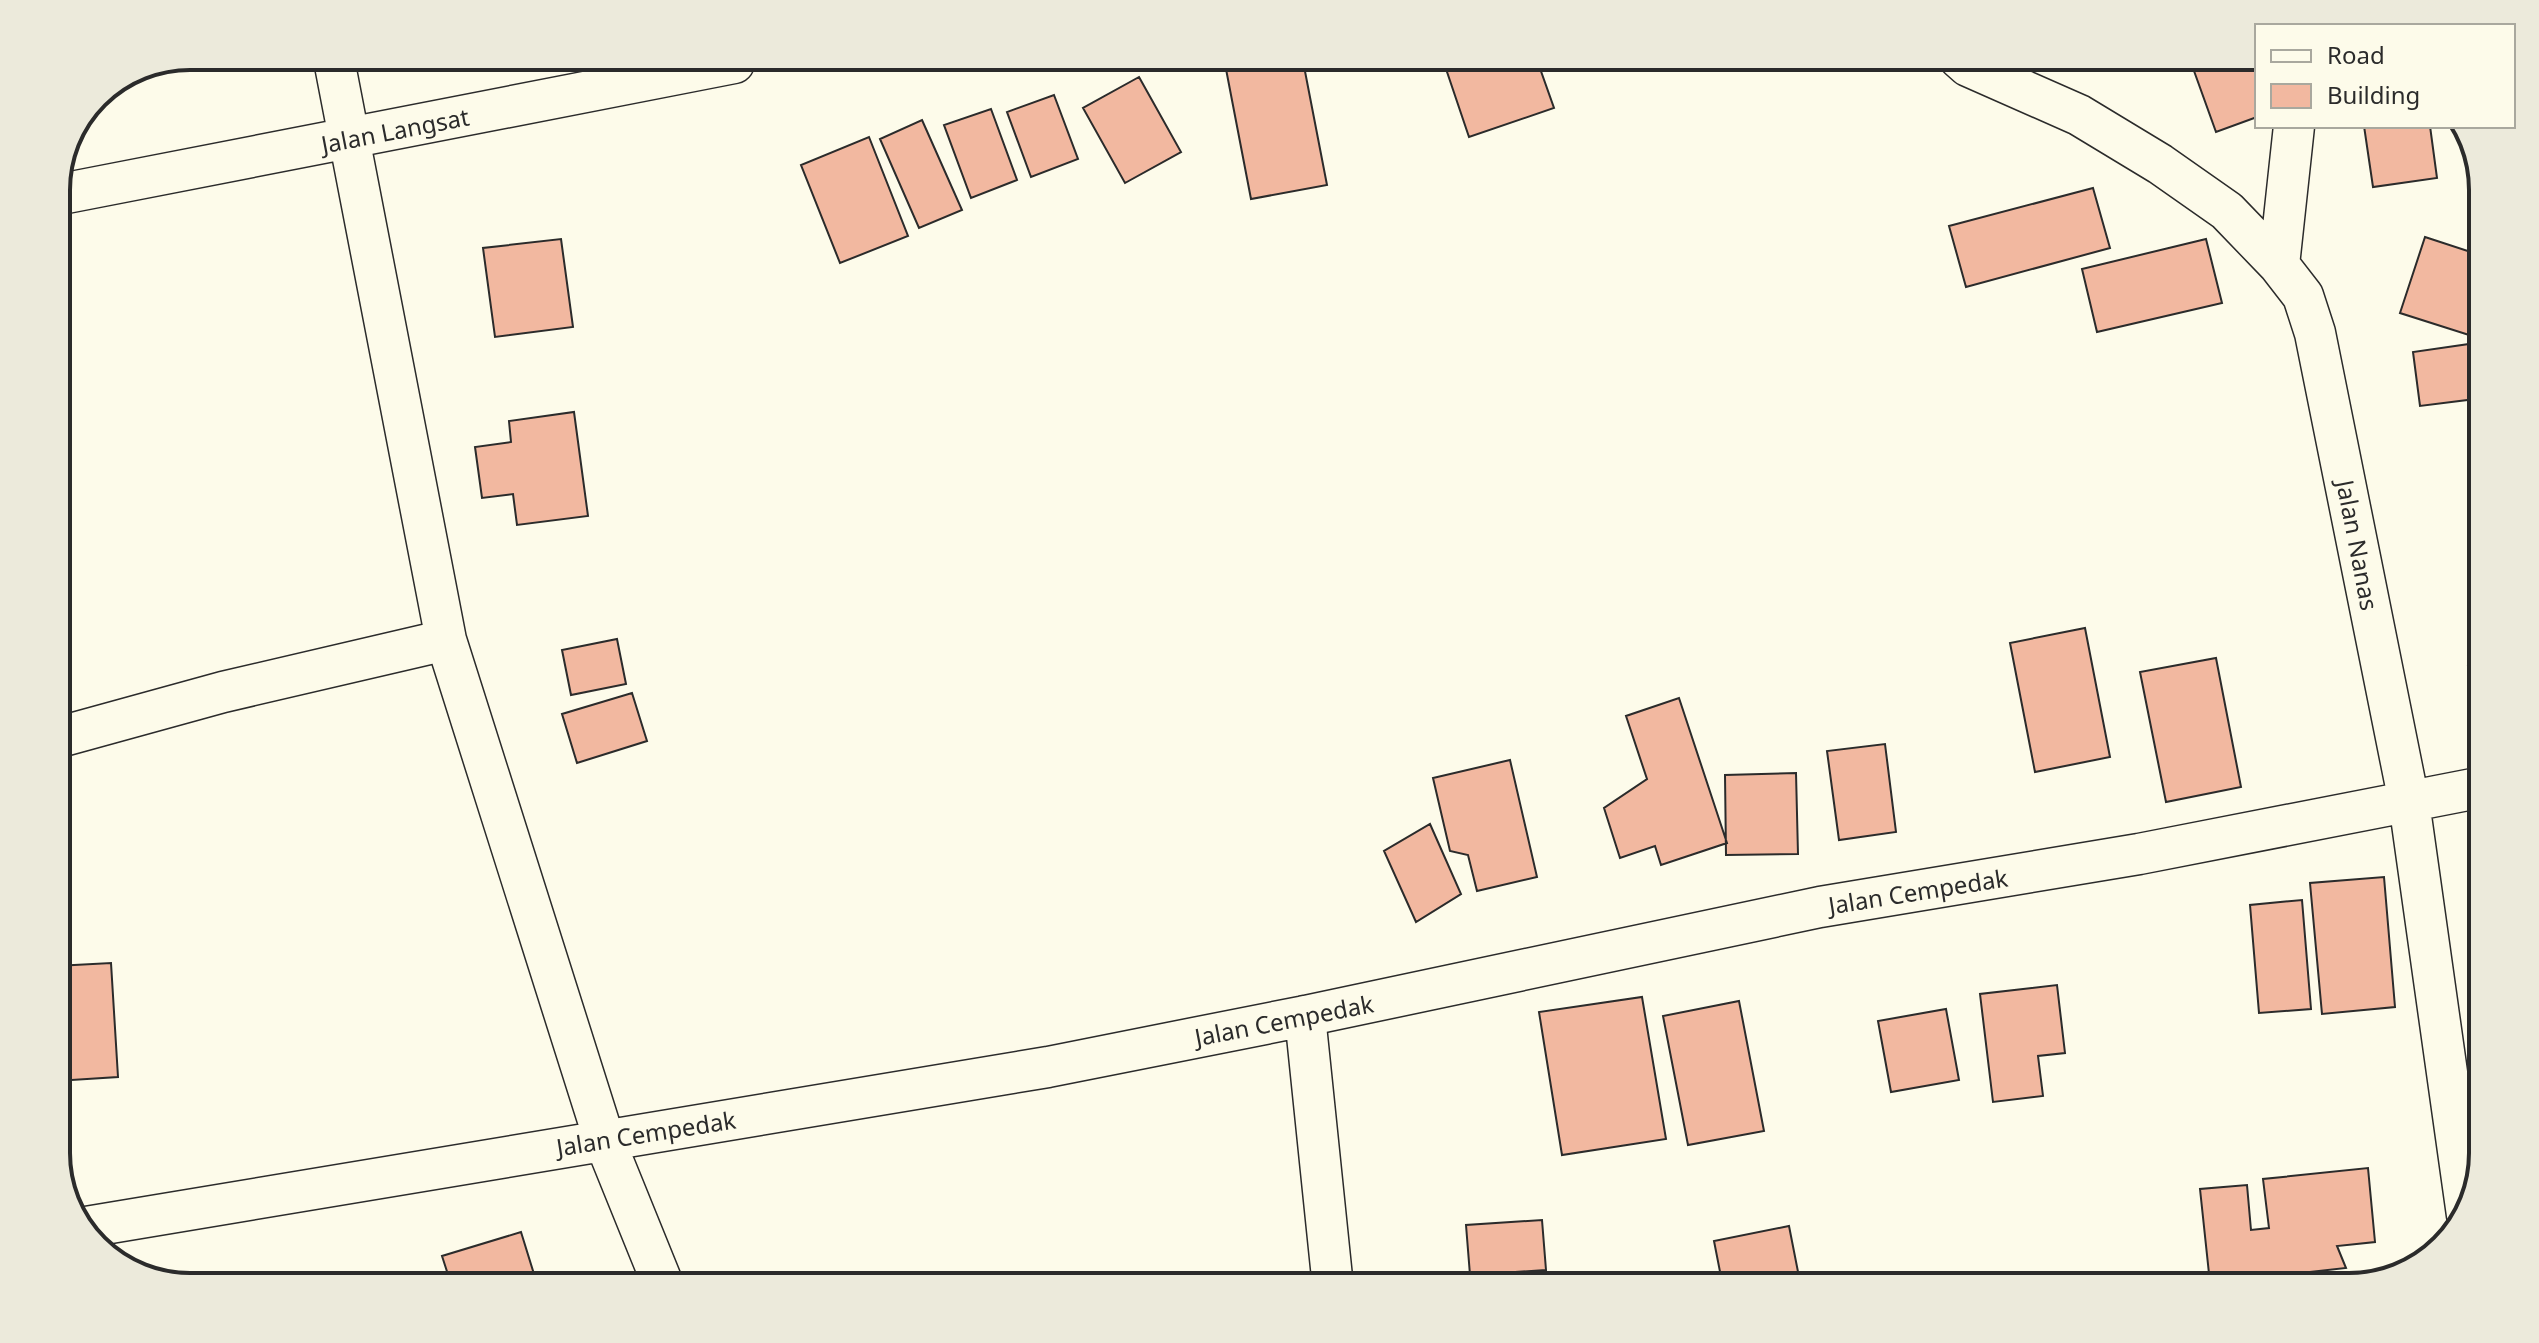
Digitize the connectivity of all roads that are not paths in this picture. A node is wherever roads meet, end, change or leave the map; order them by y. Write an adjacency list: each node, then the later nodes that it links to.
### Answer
1 (336, 70): 5 (street)
2 (699, 70): 5 (street, Jalan Langsat)
3 (1977, 70): 7 (street, Jalan Nanas)
4 (2294, 128): 7 (street)
5 (350, 139): 6 (street, Jalan Langsat); 8 (street)
6 (70, 192)
7 (2279, 265): 11 (street, Jalan Nanas)
8 (446, 640): 9 (street); 13 (street)
9 (70, 734)
10 (2469, 790): 11 (street, Jalan Cempedak)
11 (2409, 802): 12 (street, Jalan Cempedak); 14 (street, Jalan Nanas)
12 (1305, 1016): 13 (street, Jalan Cempedak); 17 (street)
13 (604, 1139): 15 (street, Jalan Cempedak); 16 (street)
14 (2463, 1189)
15 (95, 1226)
16 (658, 1273)
17 (1332, 1273)

